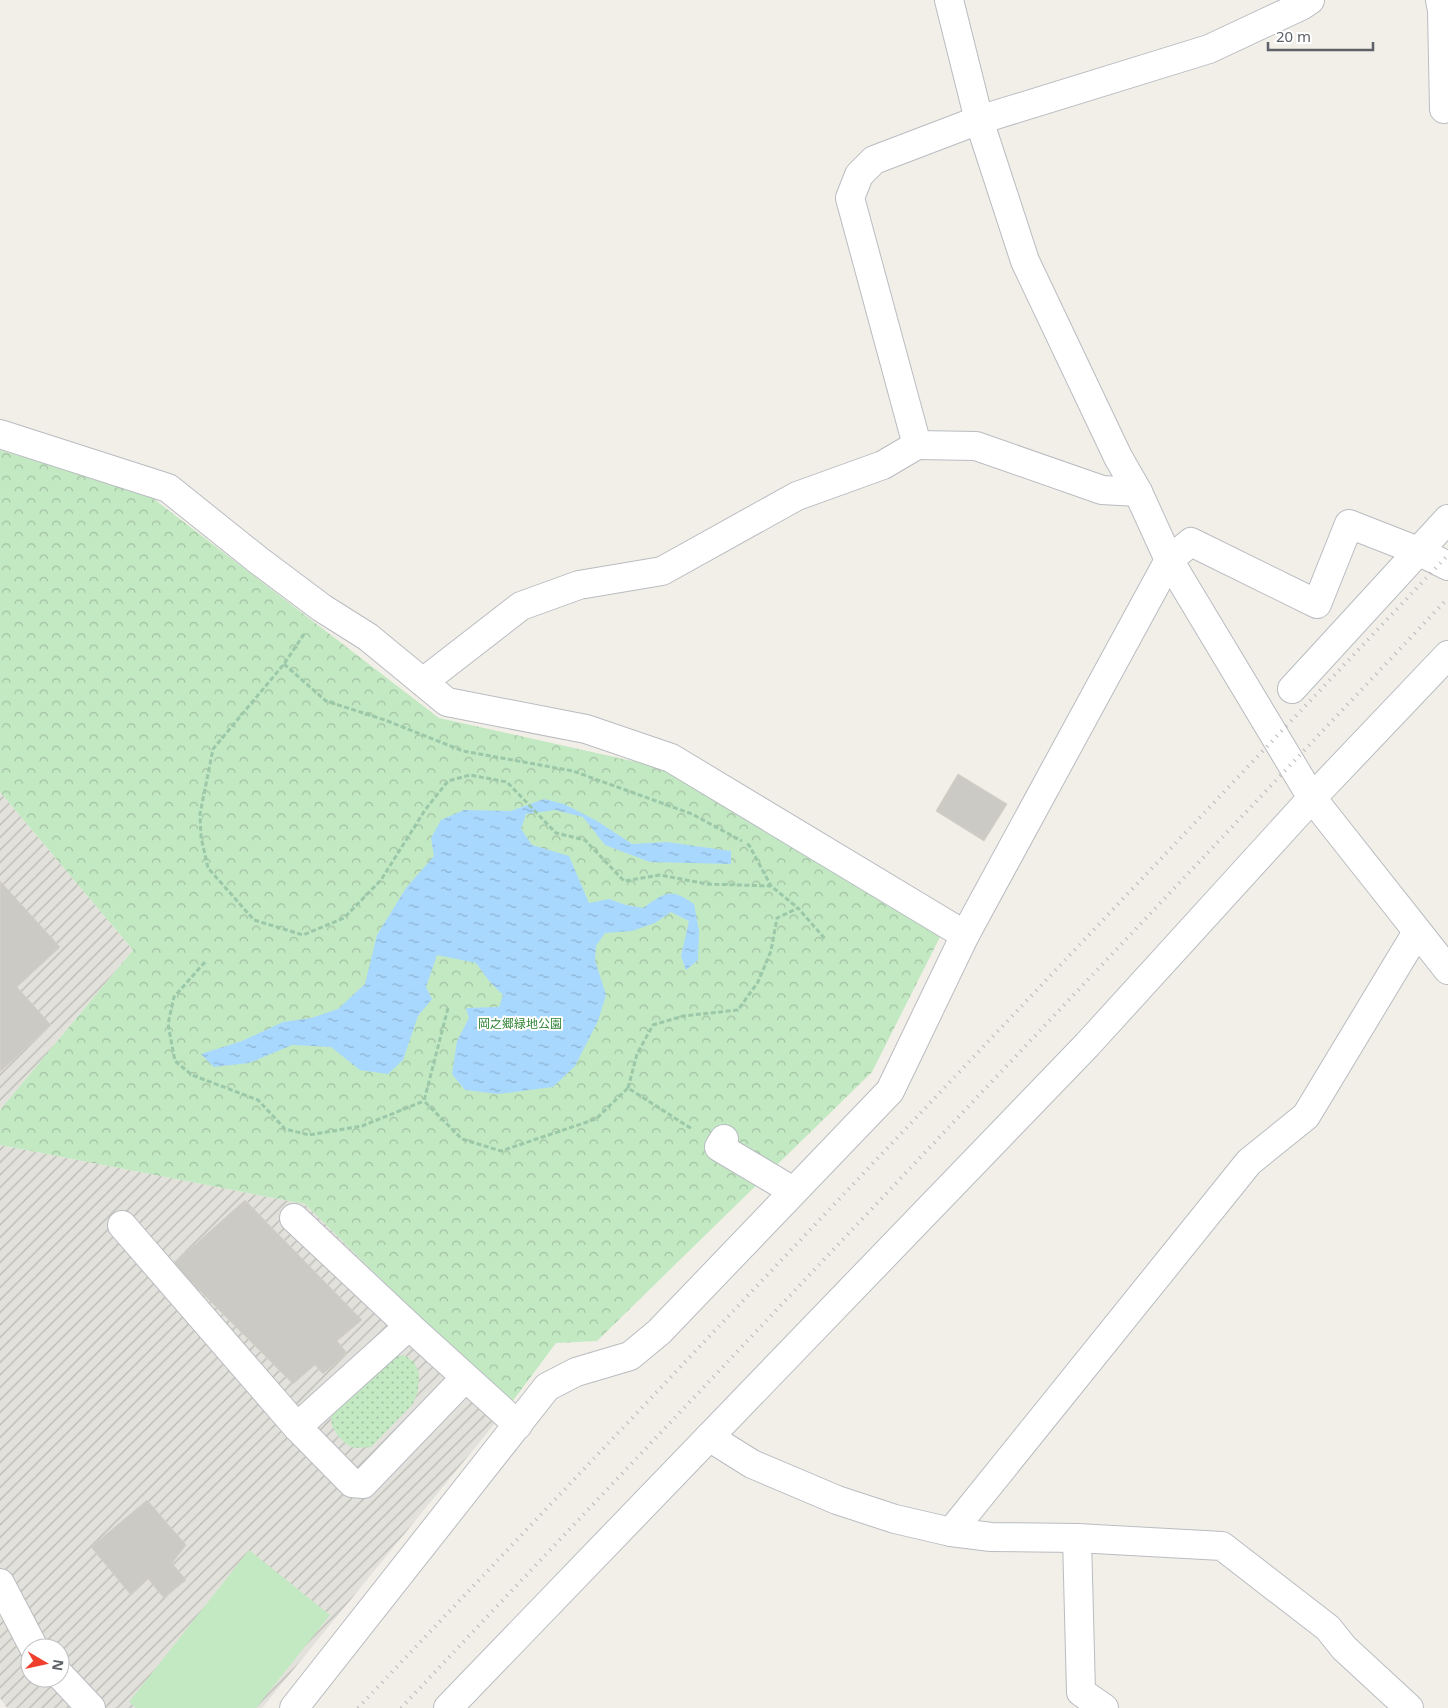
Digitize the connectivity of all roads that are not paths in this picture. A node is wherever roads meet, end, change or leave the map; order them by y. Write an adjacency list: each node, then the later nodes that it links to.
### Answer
1 (948, 0): 5 (street)
2 (1310, 0): 5 (street)
3 (1440, 0): 4 (street)
4 (1448, 108)
5 (979, 120): 7 (street); 8 (street)
6 (0, 434): 14 (street)
7 (917, 445): 8 (street); 14 (street)
8 (1138, 492): 11 (street)
9 (1448, 519): 10 (street)
10 (1418, 551): 11 (street); 12 (street); 15 (street)
11 (1169, 560): 16 (street); 18 (street)
12 (1448, 566)
13 (1448, 656): 16 (street)
14 (423, 682): 18 (street)
15 (1292, 689)
16 (1312, 798): 17 (street); 28 (street)
17 (1417, 932): 19 (street); 29 (street)
18 (965, 935): 21 (street)
19 (1448, 970)
20 (722, 1143): 21 (street)
21 (793, 1191): 26 (street)
22 (294, 1218): 24 (street)
23 (122, 1225): 27 (street)
24 (409, 1326): 25 (street); 27 (street)
25 (465, 1378): 26 (street); 27 (street)
26 (518, 1425): 35 (street)
27 (297, 1427)
28 (709, 1438): 29 (street); 36 (street)
29 (951, 1532): 30 (street)
30 (1077, 1538): 37 (street); 38 (street)
31 (0, 1583): 32 (street)
32 (29, 1638)
33 (70, 1686): 34 (street)
34 (91, 1708)
35 (294, 1708)
36 (448, 1708)
37 (1104, 1708)
38 (1408, 1708)

